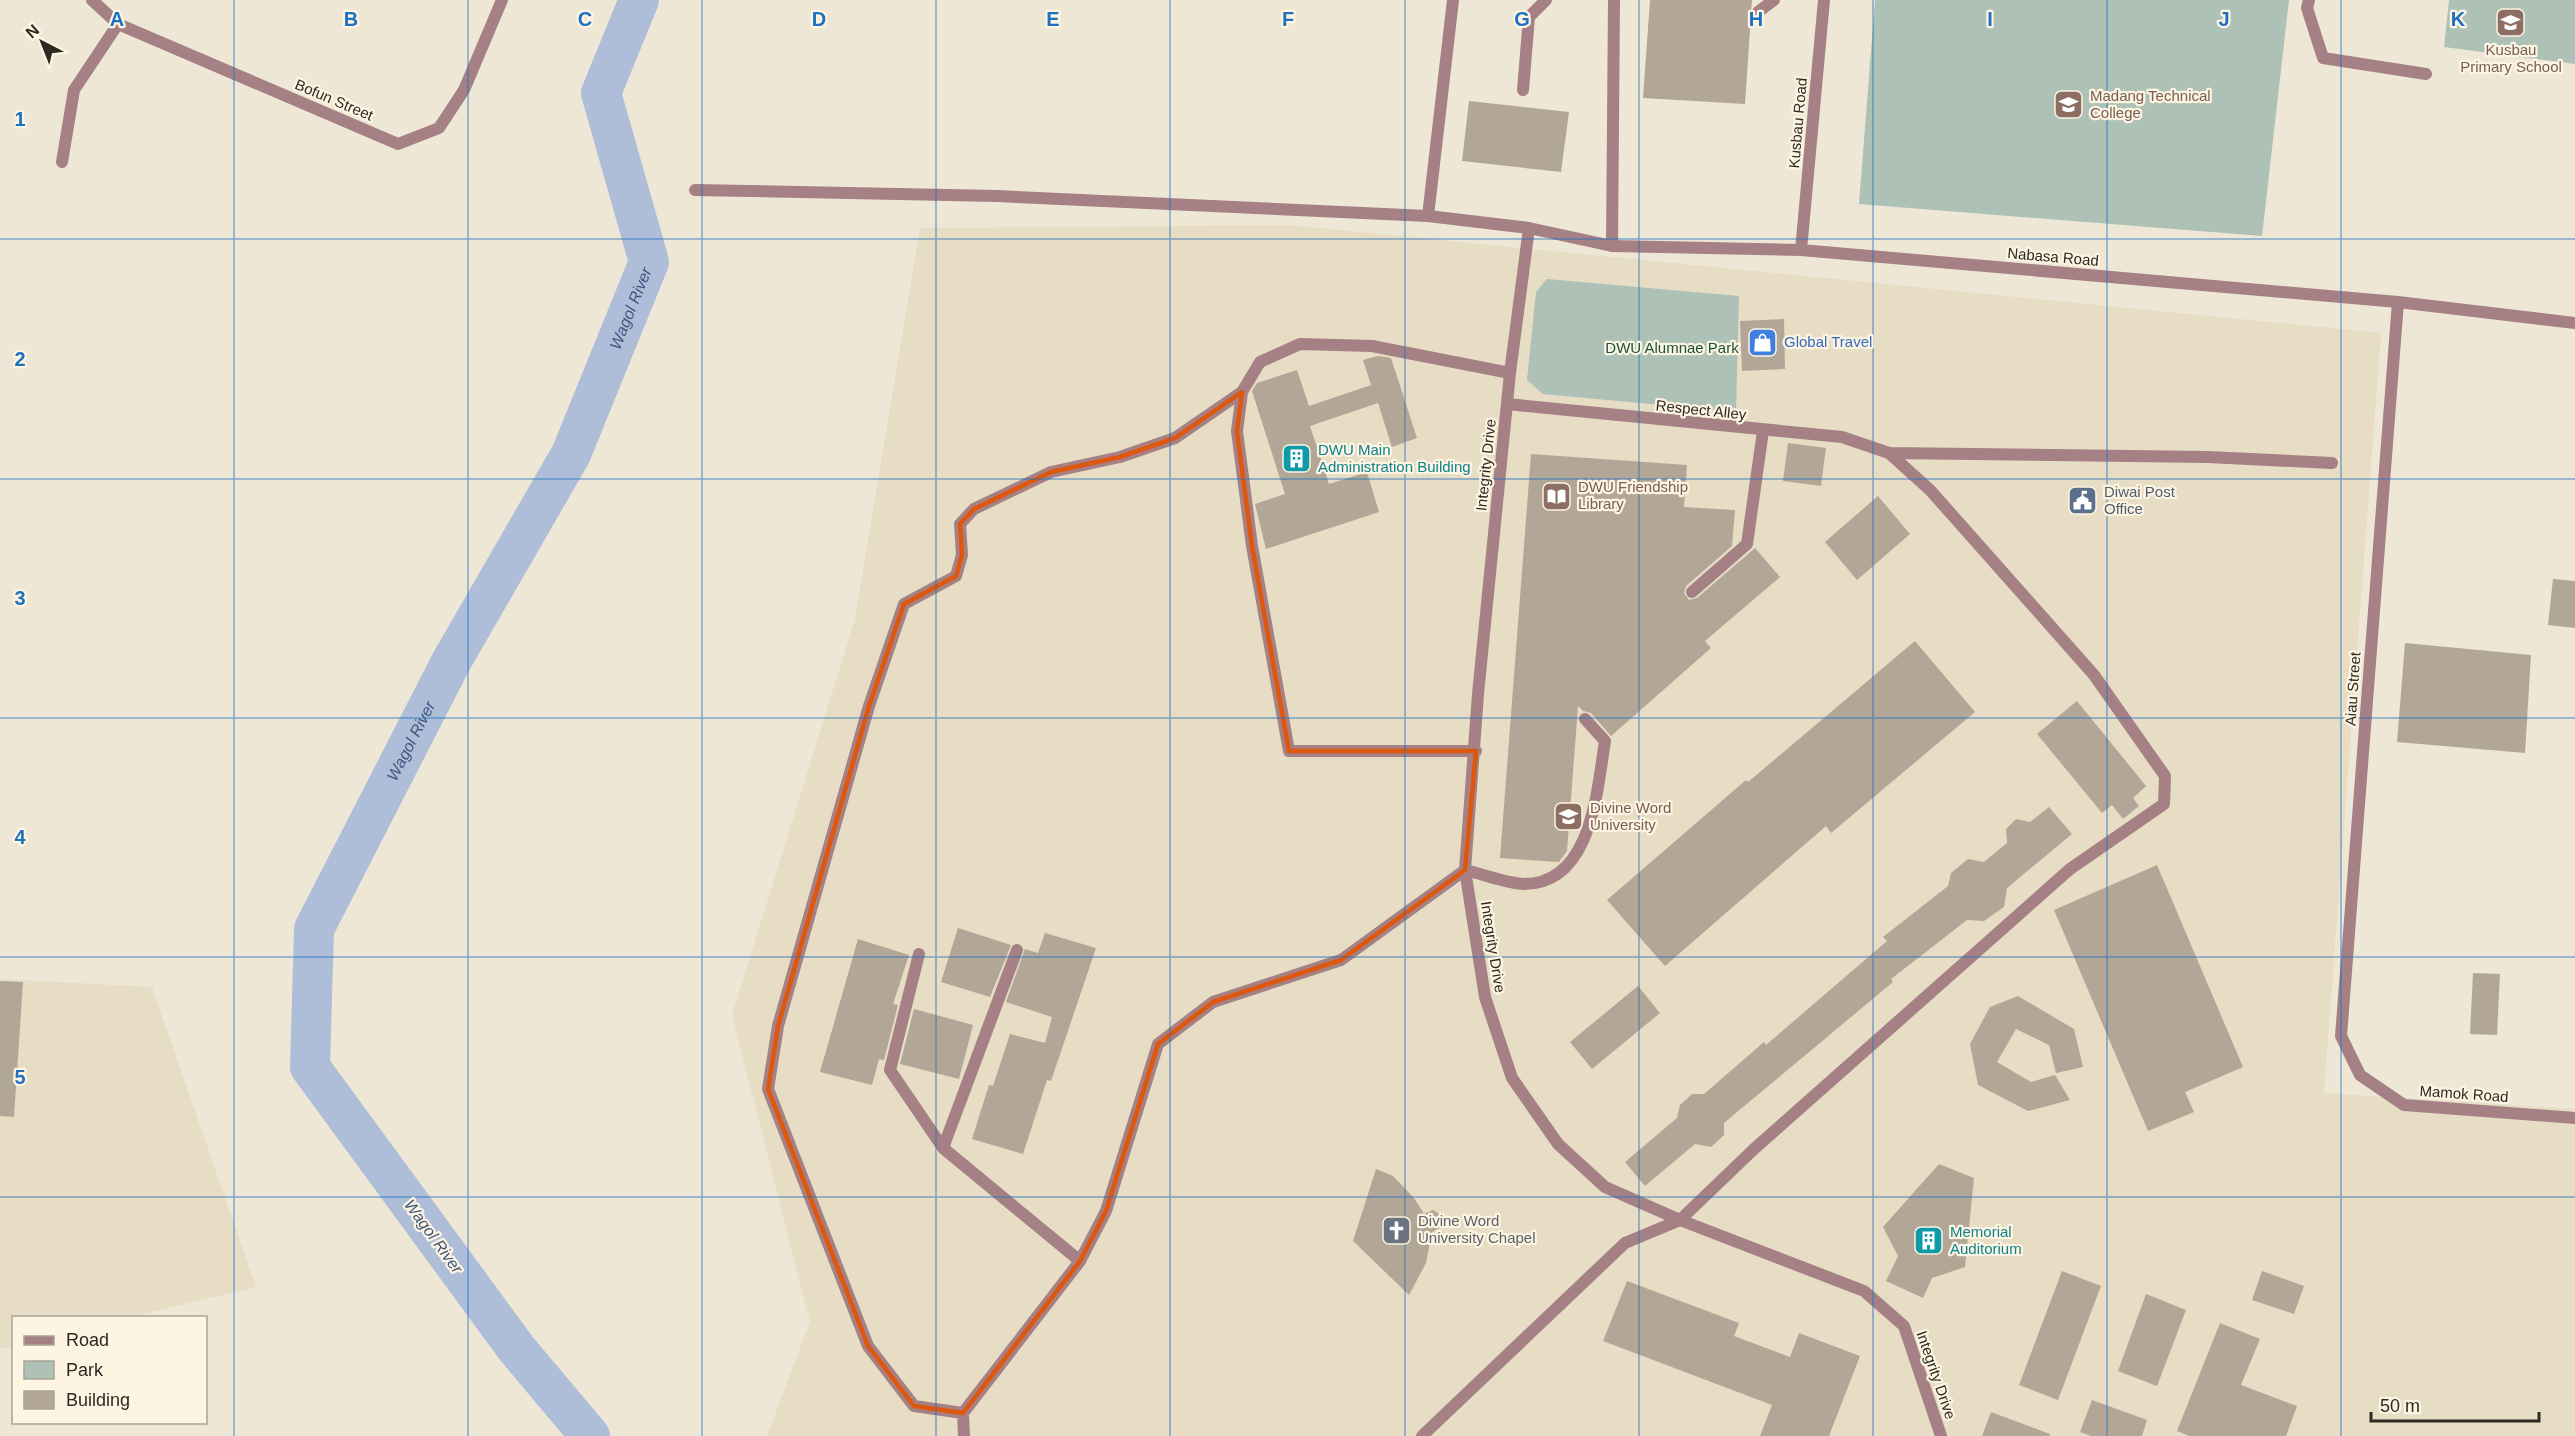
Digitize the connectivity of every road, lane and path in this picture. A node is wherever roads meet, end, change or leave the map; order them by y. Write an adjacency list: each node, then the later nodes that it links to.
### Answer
1 (92, 0): 10 (street, Bofun Street)
2 (502, 0): 10 (street, Bofun Street)
3 (1453, 0): 15 (street)
4 (1546, 0): 12 (street)
5 (1614, 0): 17 (street)
6 (1774, 0): 9 (street)
7 (1824, 0): 18 (street, Kusbau Road)
8 (2309, 0): 11 (street)
9 (1758, 12)
10 (118, 24): 13 (street)
11 (2426, 74)
12 (1522, 90)
13 (62, 162)
14 (695, 190): 15 (street, Nabasa Road)
15 (1428, 216): 16 (street, Nabasa Road)
16 (1529, 228): 17 (street, Nabasa Road); 21 (street, Integrity Drive)
17 (1612, 246): 18 (street, Nabasa Road)
18 (1801, 250): 19 (street, Nabasa Road)
19 (2398, 302): 20 (street, Nabasa Road); 33 (street, Aiau Street)
20 (2575, 323)
21 (1510, 373): 22 (street); 23 (street, Integrity Drive)
22 (1242, 392): 29 (street); 38 (street)
23 (1507, 404): 24 (street, Respect Alley); 29 (street, Integrity Drive)
24 (1763, 431): 25 (street, Respect Alley); 27 (street)
25 (1889, 453): 26 (street); 36 (street)
26 (2332, 463)
27 (1692, 592)
28 (1585, 719): 30 (street)
29 (1476, 751): 30 (street, Integrity Drive)
30 (1465, 870): 36 (street, Integrity Drive); 37 (street)
31 (1017, 950): 35 (street)
32 (919, 954): 35 (street)
33 (2360, 1075): 34 (street, Mamok Road)
34 (2575, 1118)
35 (943, 1148): 37 (street)
36 (1680, 1220): 40 (street); 41 (street, Integrity Drive)
37 (1080, 1261): 38 (street)
38 (963, 1413): 39 (street)
39 (964, 1436)
40 (1422, 1436)
41 (1941, 1436)

